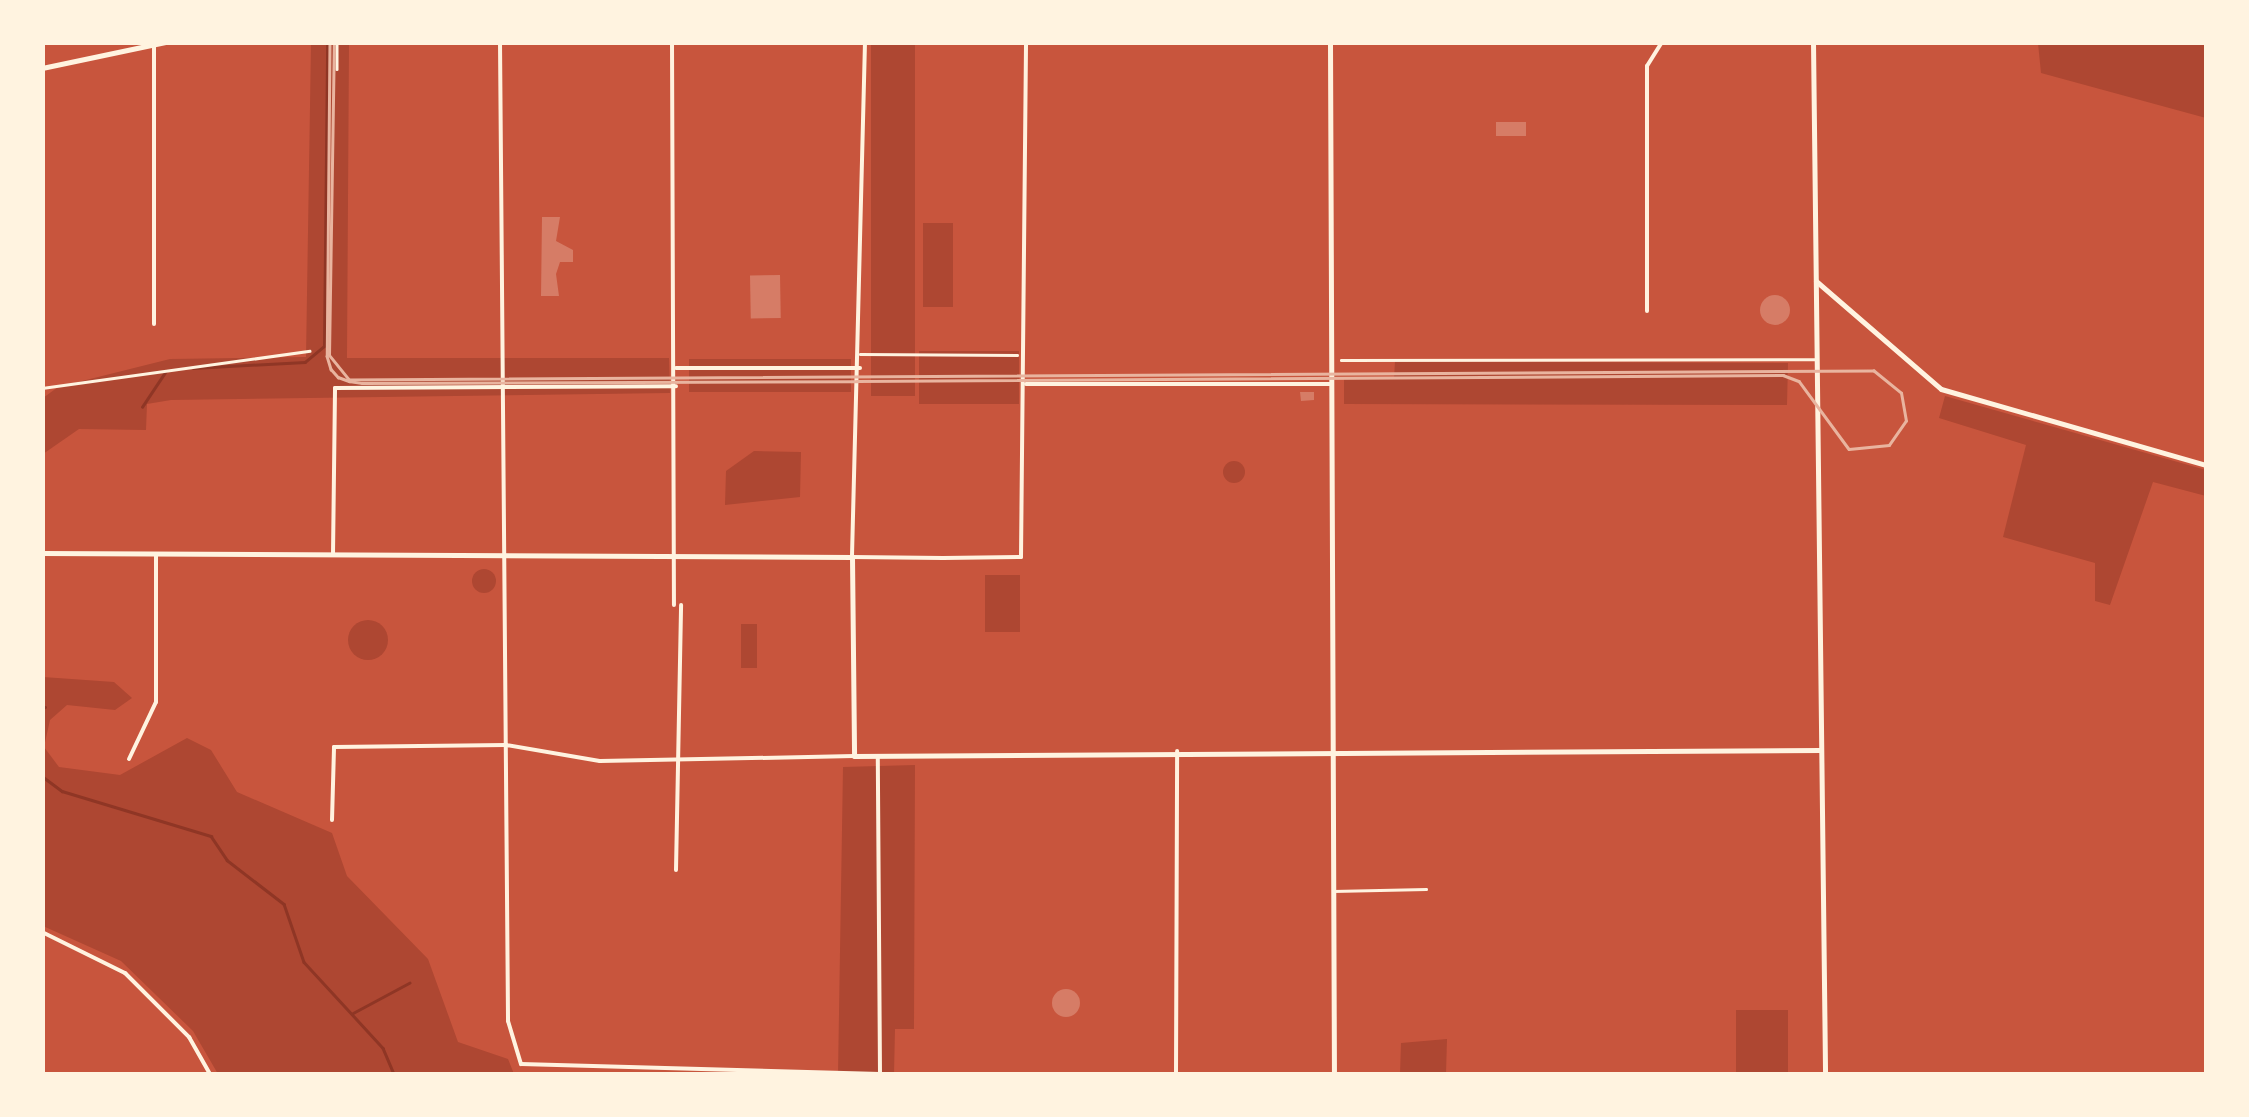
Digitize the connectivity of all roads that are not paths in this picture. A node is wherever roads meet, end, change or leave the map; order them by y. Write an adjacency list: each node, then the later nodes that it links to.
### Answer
1 (164, 42): 9 (street)
2 (500, 42): 23 (street)
3 (672, 42): 18 (street)
4 (865, 42): 14 (street)
5 (1026, 42): 20 (street)
6 (1330, 42): 21 (street)
7 (1662, 42): 12 (street)
8 (1814, 42): 11 (street)
9 (154, 43): 10 (street); 13 (street)
10 (42, 68)
11 (1816, 281): 16 (street); 24 (street)
12 (1647, 311)
13 (154, 324)
14 (860, 354): 15 (street); 19 (street)
15 (1016, 356)
16 (1816, 359): 17 (street); 33 (street)
17 (1342, 360)
18 (676, 368): 19 (street); 22 (street)
19 (860, 368): 30 (street)
20 (1026, 384): 21 (street); 30 (street)
21 (1330, 384): 32 (street)
22 (676, 386): 23 (street); 29 (street)
23 (504, 387): 27 (street); 28 (street)
24 (2206, 465)
25 (42, 553): 26 (street)
26 (156, 554): 27 (street); 38 (street)
27 (333, 554): 28 (street)
28 (506, 555): 29 (street); 31 (street)
29 (675, 556): 30 (street); 37 (street)
30 (852, 556): 35 (street)
31 (506, 745): 37 (street); 39 (street); 44 (street)
32 (1330, 750): 33 (street); 34 (street); 42 (street)
33 (1821, 750): 49 (street)
34 (1177, 751): 36 (street); 47 (street)
35 (854, 756): 36 (street); 37 (street)
36 (878, 756): 46 (street)
37 (674, 758): 40 (street)
38 (129, 759)
39 (332, 820)
40 (676, 870)
41 (1426, 889): 42 (street)
42 (1331, 891): 48 (street)
43 (42, 932): 45 (street)
44 (689, 1073): 46 (street)
45 (210, 1074)
46 (880, 1074)
47 (1176, 1074)
48 (1334, 1074)
49 (1825, 1074)

